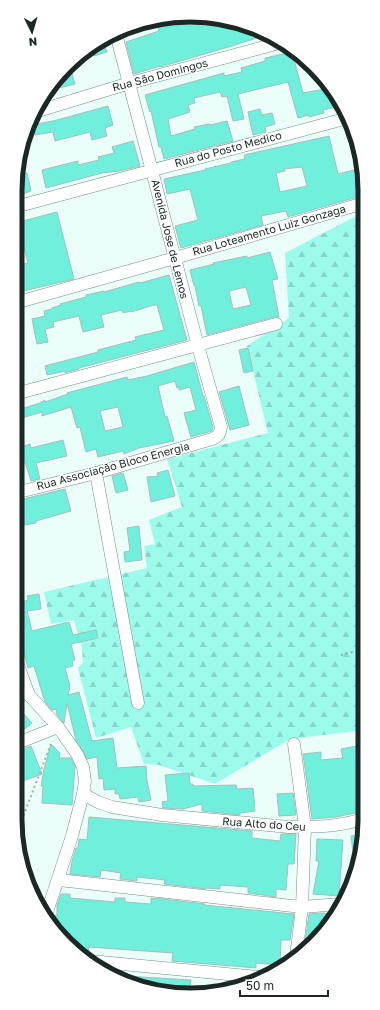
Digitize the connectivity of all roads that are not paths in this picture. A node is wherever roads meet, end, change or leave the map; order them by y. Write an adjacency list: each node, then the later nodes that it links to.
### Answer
1 (117, 38): 3 (street, Avenida Jose de Lemos)
2 (273, 45): 3 (street, Rua São Domingos)
3 (130, 83): 4 (street, Rua São Domingos); 6 (street, Avenida Jose de Lemos)
4 (43, 110)
5 (342, 119): 6 (street, Rua do Posto Medico)
6 (152, 169): 8 (street, Rua do Posto Medico); 9 (street, Avenida Jose de Lemos)
7 (358, 204): 9 (street, Rua Loteamento Luiz Gonzaga)
8 (22, 205)
9 (175, 258): 10 (street, Rua Loteamento Luiz Gonzaga); 12 (street, Avenida Jose de Lemos)
10 (22, 301)
11 (276, 324): 12 (street)
12 (198, 346): 13 (street); 14 (street, Avenida Jose de Lemos)
13 (22, 392)
14 (212, 439): 15 (street, Rua Associação Bloco Energia)
15 (96, 473): 16 (street, Rua Associação Bloco Energia); 20 (street)
16 (22, 491)
17 (22, 676): 19 (street)
18 (22, 692): 19 (street)
19 (29, 695): 21 (street)
20 (138, 703)
21 (58, 727): 22 (street); 24 (street)
22 (22, 741)
23 (294, 744): 26 (street)
24 (83, 794): 26 (street, Rua Alto do Ceu); 27 (street)
25 (358, 820): 26 (street, Rua Alto do Ceu)
26 (304, 827): 29 (street)
27 (59, 880): 29 (street); 30 (street)
28 (335, 904): 29 (street)
29 (302, 907): 31 (street)
30 (48, 909)
31 (297, 949)
32 (101, 962): 33 (street)
33 (251, 976)

